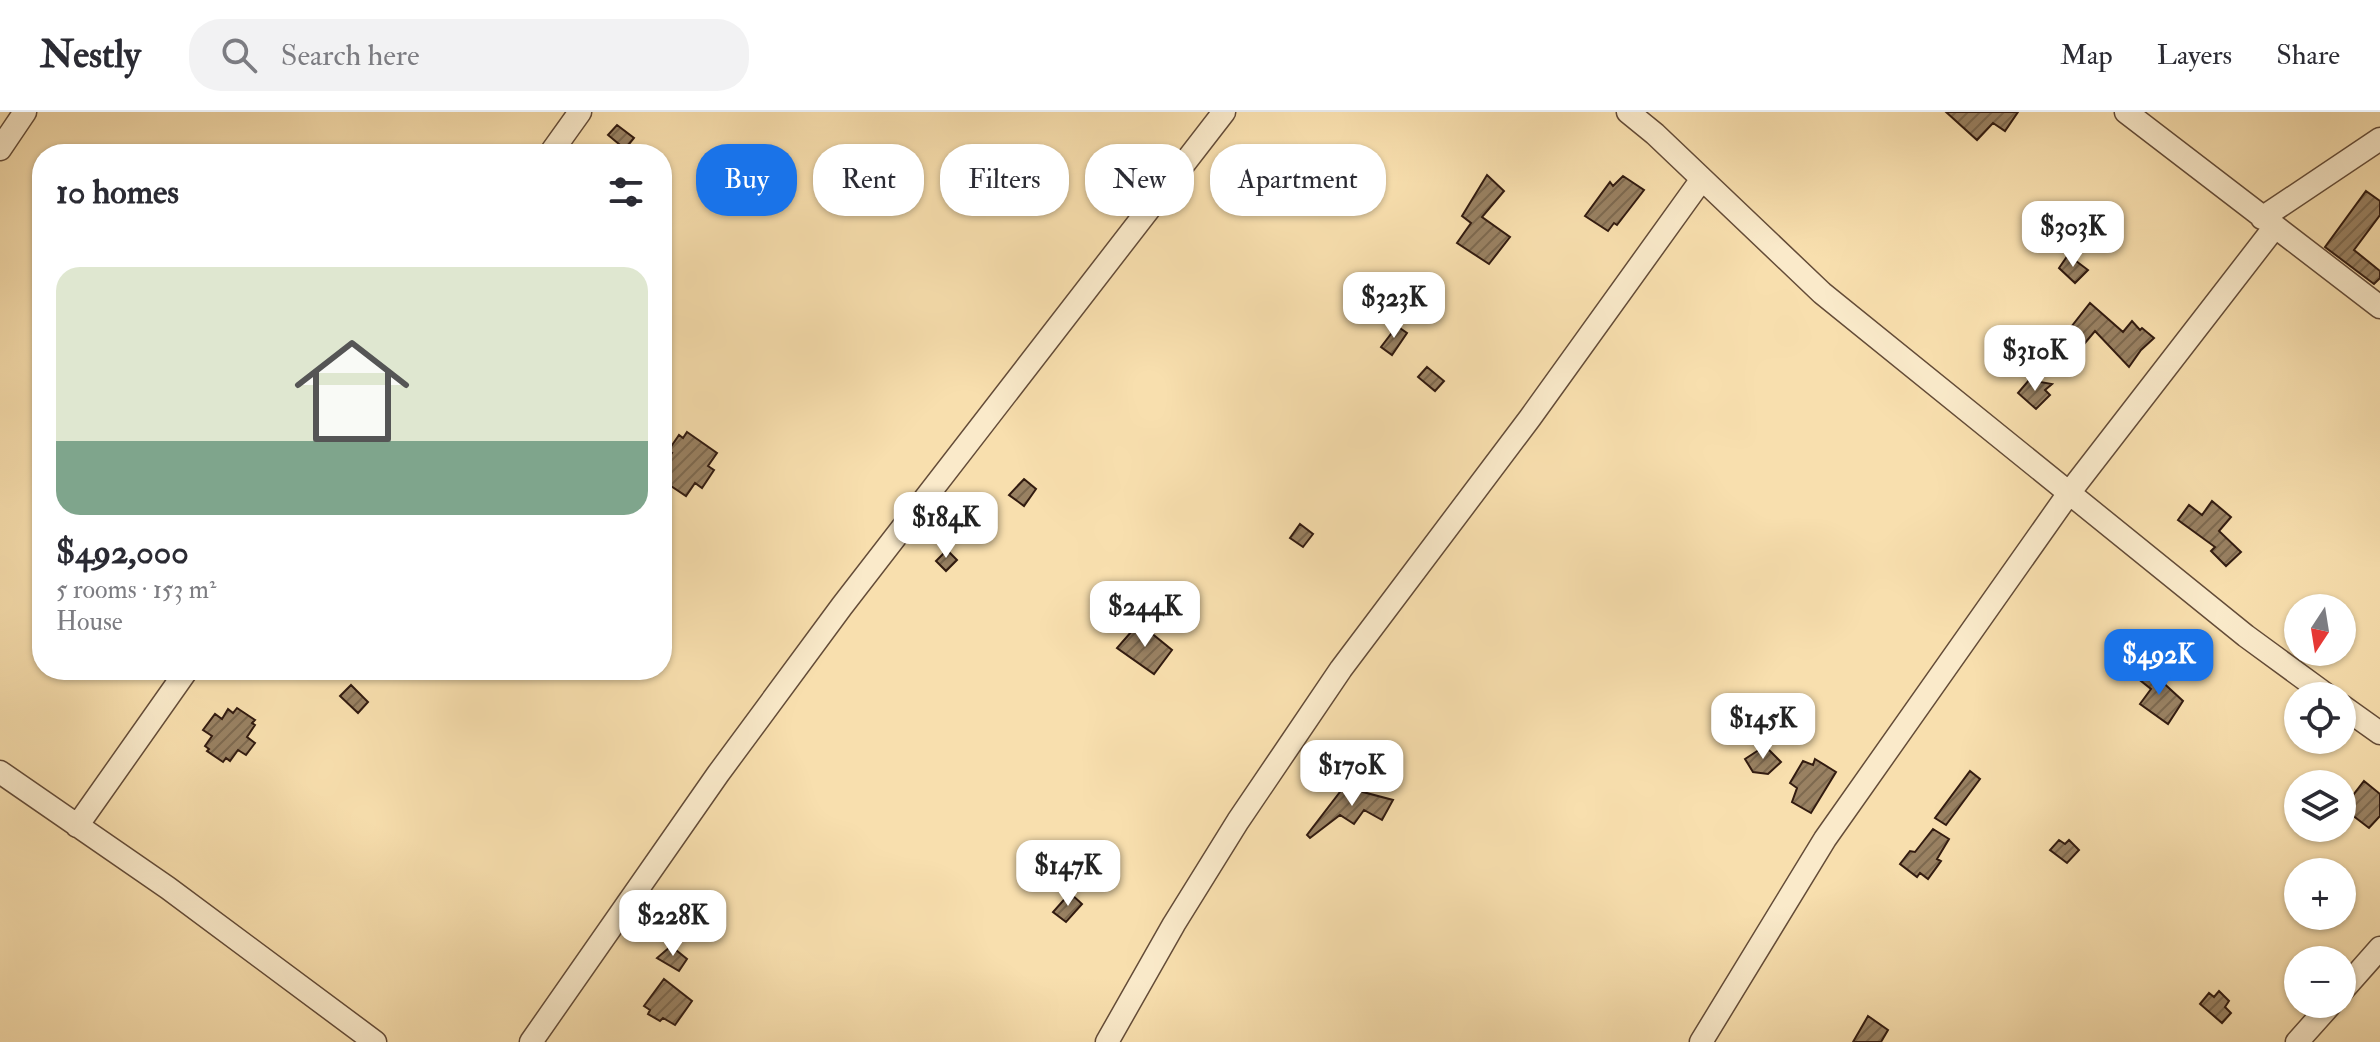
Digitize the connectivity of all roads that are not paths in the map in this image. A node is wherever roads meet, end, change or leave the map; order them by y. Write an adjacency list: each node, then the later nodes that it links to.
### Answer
1 (25, 112): 8 (street)
2 (580, 112): 7 (street)
3 (1224, 112): 23 (street)
4 (1628, 112): 9 (street)
5 (2126, 112): 10 (street)
6 (2380, 139): 10 (street)
7 (557, 144)
8 (0, 149)
9 (1702, 179): 12 (street); 24 (street)
10 (2268, 223): 11 (street); 12 (street)
11 (2380, 307)
12 (2069, 493): 14 (street); 25 (street)
13 (180, 680): 18 (street)
14 (2309, 682)
15 (2356, 716): 16 (street)
16 (2380, 733)
17 (0, 772): 18 (street)
18 (77, 826): 22 (street)
19 (2380, 948): 20 (street)
20 (2356, 975)
21 (2318, 1018): 26 (street)
22 (375, 1042)
23 (531, 1042)
24 (1107, 1042)
25 (1701, 1042)
26 (2297, 1042)

